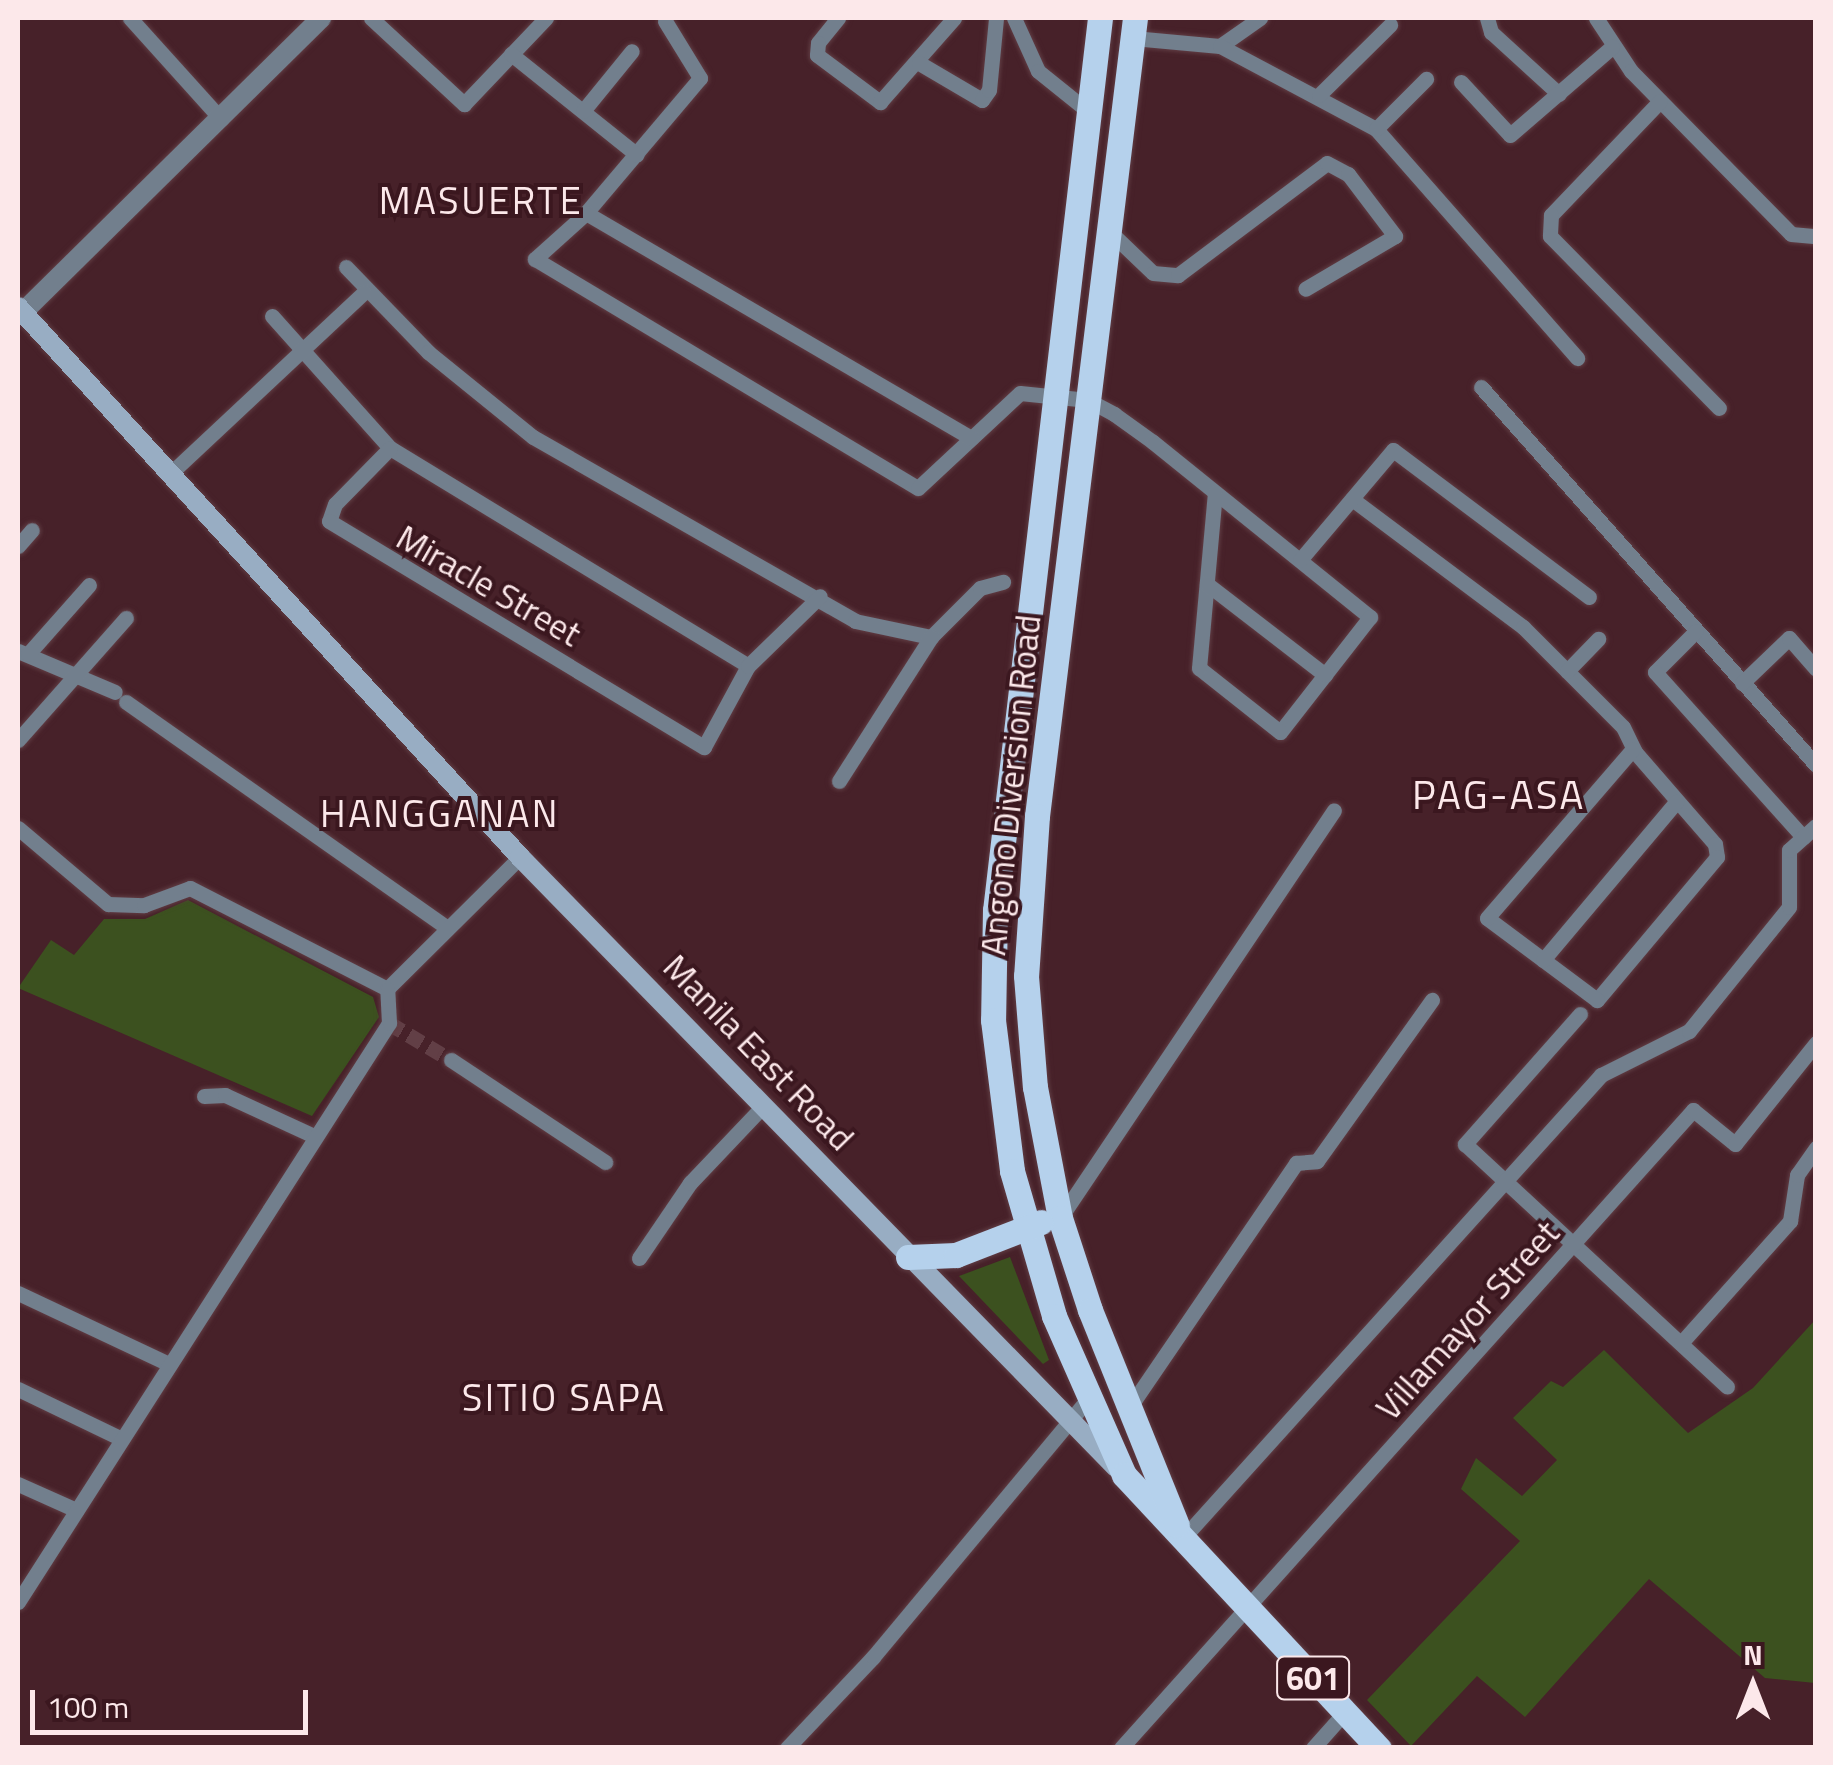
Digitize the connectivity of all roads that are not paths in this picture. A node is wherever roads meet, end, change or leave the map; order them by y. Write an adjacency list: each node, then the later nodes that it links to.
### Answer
1 (130, 18): 28 (street)
2 (322, 18): 28 (street)
3 (370, 18): 19 (street)
4 (546, 18): 19 (street)
5 (838, 18): 20 (street)
6 (954, 18): 20 (street)
7 (996, 18): 20 (street)
8 (1014, 18): 27 (street)
9 (1100, 18): 27 (main road, Angono Diversion Road)
10 (1260, 18): 16 (street)
11 (1487, 18): 23 (street)
12 (1596, 18): 17 (street)
13 (665, 21): 30 (street)
14 (1390, 25): 24 (street)
15 (1134, 28): 16 (street); 33 (main road, Angono Diversion Road)
16 (1220, 46): 24 (street)
17 (1612, 46): 23 (street); 25 (street)
18 (632, 52): 26 (street)
19 (511, 54): 26 (street)
20 (919, 64)
21 (1426, 79): 29 (street)
22 (1461, 82): 23 (street)
23 (1559, 94)
24 (1320, 95): 29 (street)
25 (1660, 101): 34 (street); 45 (street)
26 (582, 110): 30 (street)
27 (1089, 112): 31 (main road, Angono Diversion Road)
28 (222, 119): 38 (street)
29 (1376, 129): 41 (street)
30 (637, 154): 32 (street)
31 (1077, 204): 33 (main road); 43 (main road, Angono Diversion Road)
32 (586, 213): 46 (street); 46 (street)
33 (1110, 219): 36 (street); 44 (main road, Angono Diversion Road)
34 (1816, 236)
35 (346, 267): 37 (street)
36 (1305, 289)
37 (364, 292): 40 (street); 57 (street)
38 (20, 310): 48 (main road, Manila East Road / 601)
39 (272, 316): 40 (street)
40 (305, 349): 47 (street); 48 (street)
41 (1577, 358)
42 (1481, 387): 60 (street)
43 (1054, 396): 44 (street); 46 (street); 82 (main road, Angono Diversion Road)
44 (1088, 400): 49 (street); 81 (main road, Angono Diversion Road)
45 (1719, 408)
46 (971, 438)
47 (390, 448): 64 (street); 64 (street, Miracle Street)
48 (173, 471): 78 (main road, Manila East Road / 601)
49 (1215, 493): 53 (street); 55 (street)
50 (1352, 499): 53 (street); 58 (street); 66 (street)
51 (32, 530): 52 (street)
52 (18, 546)
53 (1300, 560): 68 (street)
54 (1003, 582): 61 (street)
55 (1207, 584): 68 (street); 68 (street)
56 (89, 586): 63 (street)
57 (820, 596): 61 (street); 64 (street)
58 (1590, 596)
59 (126, 618): 67 (street)
60 (1696, 631): 69 (street); 77 (street)
61 (931, 637): 73 (street)
62 (1598, 639): 66 (street)
63 (23, 653): 67 (street)
64 (748, 666)
65 (1816, 669): 69 (street)
66 (1567, 671): 71 (street)
67 (79, 672): 70 (street); 79 (street)
68 (1324, 675)
69 (1742, 683): 72 (street)
70 (18, 740)
71 (1634, 750): 74 (street); 80 (street)
72 (1816, 765)
73 (839, 782)
74 (1676, 802): 80 (street); 80 (street)
75 (1334, 811): 94 (street)
76 (18, 828): 83 (street)
77 (1809, 832): 93 (street, Villamayor Street)
78 (520, 858): 79 (street); 89 (main road, Manila East Road / 601)
79 (448, 928): 83 (street)
80 (1543, 960)
81 (1026, 976): 82 (main road); 94 (main road, Angono Diversion Road)
82 (992, 977): 95 (main road, Angono Diversion Road)
83 (387, 990): 90 (street)
84 (1432, 1000): 105 (street)
85 (1580, 1014): 93 (street)
86 (1816, 1044): 96 (street, Villamayor Street)
87 (451, 1060): 92 (street)
88 (204, 1096): 90 (street)
89 (762, 1106): 97 (main road, Manila East Road / 601); 98 (street)
90 (314, 1136): 101 (street)
91 (1816, 1148): 100 (street)
92 (605, 1162)
93 (1506, 1181): 96 (street); 111 (street, Villamayor Street)
94 (1060, 1218): 95 (main road); 105 (main road, Angono Diversion Road)
95 (1025, 1226): 97 (main road); 104 (main road, Angono Diversion Road)
96 (1575, 1246): 100 (street); 114 (street, Villamayor Street)
97 (908, 1257): 106 (main road, Manila East Road / 601)
98 (640, 1258)
99 (18, 1293): 101 (street)
100 (1680, 1342): 102 (street)
101 (167, 1363): 107 (street)
102 (1727, 1387)
103 (18, 1389): 107 (street)
104 (1088, 1399): 106 (street); 108 (main road, Angono Diversion Road)
105 (1129, 1408): 111 (main road, Angono Diversion Road)
106 (1070, 1419): 108 (main road, Manila East Road / 601); 116 (street)
107 (120, 1438): 110 (street)
108 (1124, 1476): 111 (main road, Manila East Road / 601)
109 (18, 1484): 110 (street)
110 (76, 1510): 112 (street)
111 (1183, 1538): 114 (main road, Manila East Road / 601)
112 (24, 1578): 113 (street)
113 (18, 1602)
114 (1246, 1609): 115 (main road, Manila East Road / 601); 117 (street, Villamayor Street)
115 (1345, 1712): 118 (street); 119 (main road, Manila East Road / 601)
116 (786, 1748)
117 (1121, 1748)
118 (1313, 1748)
119 (1379, 1748)

